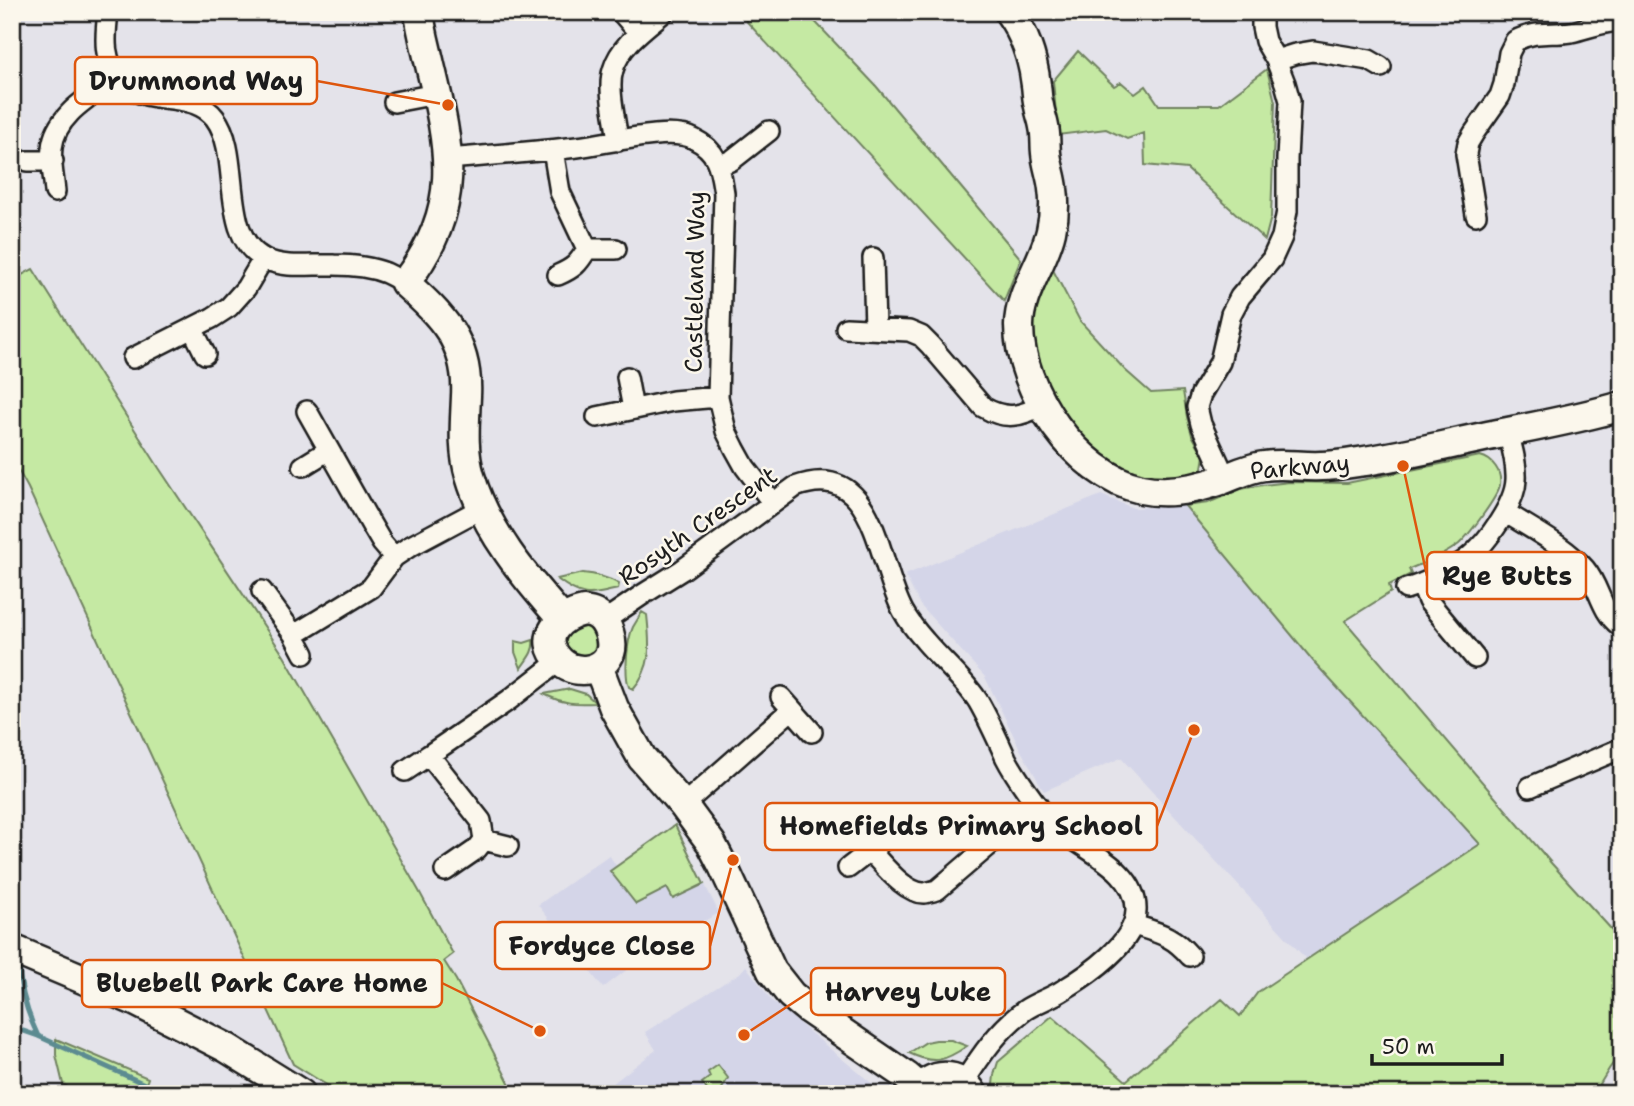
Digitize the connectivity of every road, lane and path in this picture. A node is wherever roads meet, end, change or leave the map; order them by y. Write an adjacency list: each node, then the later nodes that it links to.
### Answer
1 (108, 12): 11 (street)
2 (419, 12): 12 (street)
3 (621, 12): 8 (street)
4 (664, 12): 8 (street)
5 (1009, 12): 36 (street, Parkway)
6 (1262, 12): 9 (street)
7 (1622, 21): 22 (street)
8 (639, 33): 15 (street)
9 (1276, 60): 10 (street); 44 (street)
10 (1381, 67)
11 (117, 77): 19 (street); 26 (street)
12 (436, 94): 13 (street); 17 (street)
13 (394, 102)
14 (769, 131): 20 (street)
15 (618, 141): 16 (street, Castleland Way); 20 (street, Castleland Way)
16 (553, 149): 17 (street, Castleland Way); 24 (street)
17 (448, 159): 28 (street)
18 (28, 161): 19 (street)
19 (53, 161): 21 (street)
20 (719, 166): 35 (street, Castleland Way)
21 (55, 192)
22 (1476, 215)
23 (616, 248): 24 (street)
24 (587, 249): 27 (street)
25 (873, 258): 31 (street)
26 (263, 259): 28 (street); 29 (street)
27 (558, 275)
28 (405, 283): 46 (street)
29 (192, 328): 32 (street); 33 (street)
30 (846, 328): 31 (street)
31 (875, 328): 36 (street)
32 (205, 354)
33 (133, 358)
34 (627, 377): 38 (street)
35 (718, 397): 38 (street); 45 (street, Castleland Way)
36 (1042, 405): 44 (street, Parkway)
37 (1622, 407): 41 (street, Parkway)
38 (633, 409): 40 (street)
39 (307, 411): 42 (street)
40 (597, 417)
41 (1508, 432): 44 (street, Parkway); 47 (street)
42 (329, 450): 43 (street); 48 (street)
43 (303, 466)
44 (1226, 479)
45 (772, 502): 51 (street, Rosyth Crescent); 64 (street, Rosyth Crescent)
46 (482, 508): 48 (street); 50 (street)
47 (1504, 512): 52 (street); 55 (street)
48 (394, 557): 53 (street)
49 (262, 591): 53 (street)
50 (562, 620): 51 (street); 56 (street)
51 (604, 621): 57 (street)
52 (1622, 625)
53 (294, 635): 54 (street)
54 (304, 654)
55 (1475, 658)
56 (559, 661): 57 (street); 60 (street)
57 (598, 666): 63 (street)
58 (812, 732): 63 (street)
59 (1622, 748): 62 (street)
60 (429, 755): 61 (street); 66 (street)
61 (405, 771)
62 (1530, 787)
63 (683, 805): 75 (street)
64 (1038, 806): 68 (street); 71 (street, Rosyth Crescent)
65 (887, 837): 68 (street)
66 (484, 840): 67 (street); 70 (street)
67 (508, 846)
68 (870, 851): 69 (street)
69 (848, 869)
70 (446, 871)
71 (1134, 925): 73 (street); 74 (street)
72 (12, 949): 76 (street)
73 (1190, 956)
74 (968, 1088): 75 (street)
75 (919, 1091)
76 (301, 1094)

